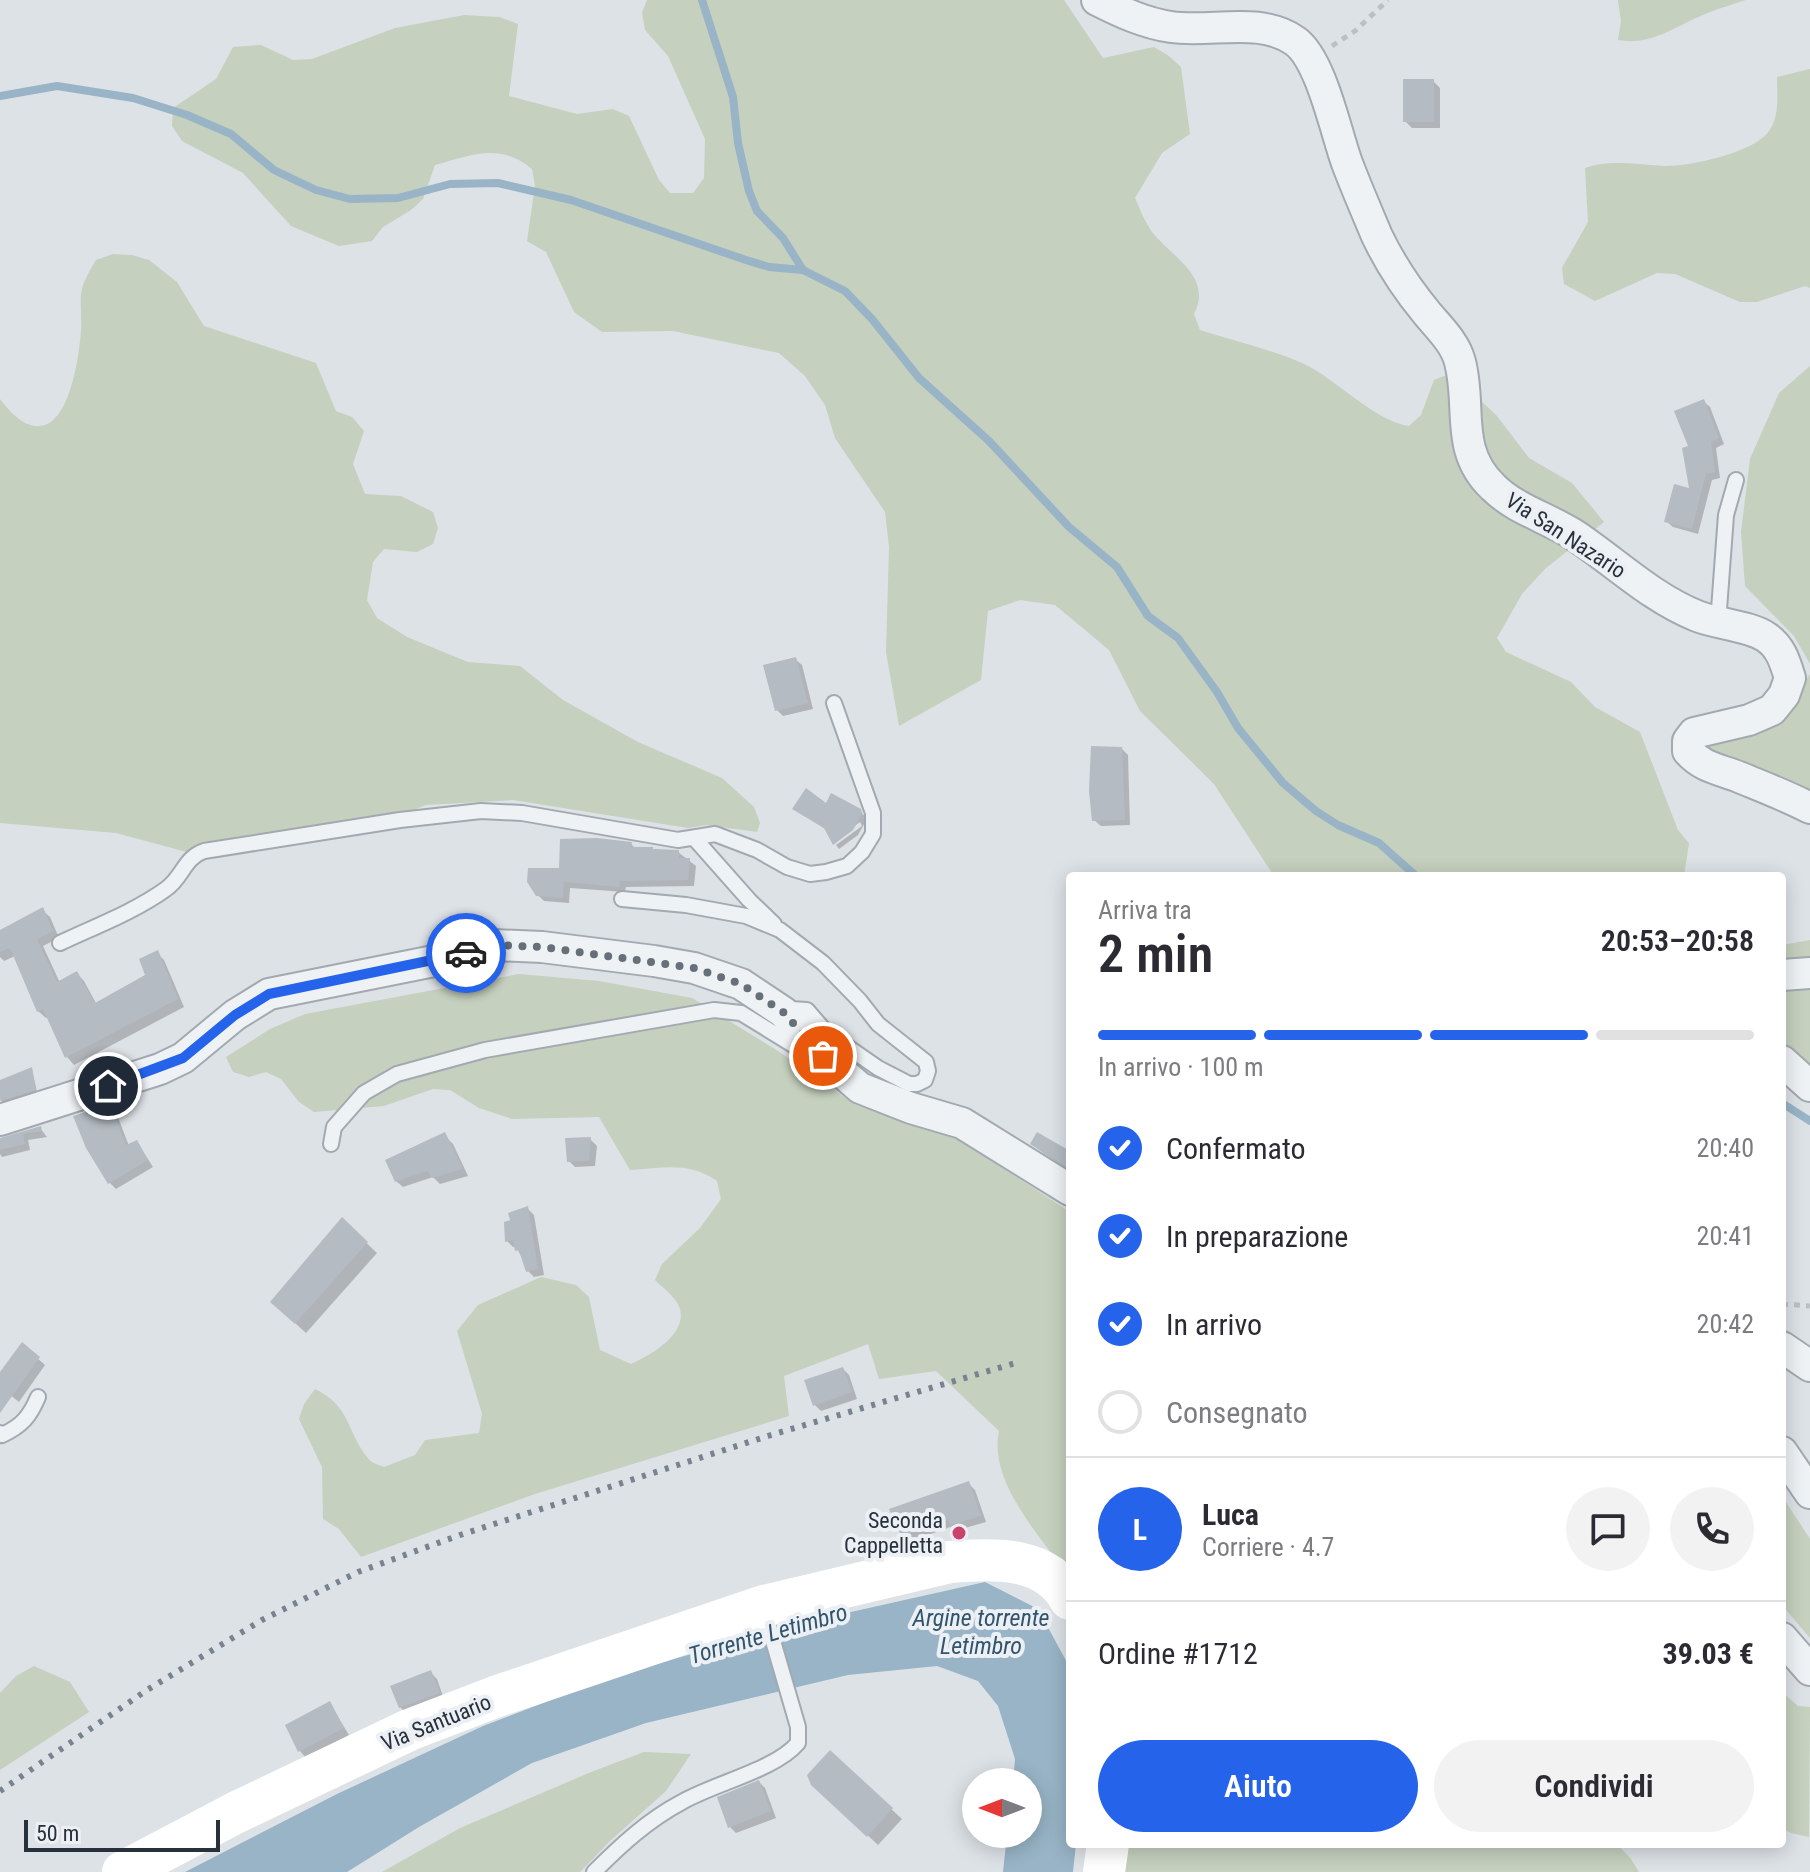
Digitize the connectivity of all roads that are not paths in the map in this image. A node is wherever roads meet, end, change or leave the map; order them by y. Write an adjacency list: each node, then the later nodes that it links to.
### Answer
1 (1097, 0): 3 (street, Via San Nazario)
2 (1736, 480): 3 (lane)
3 (1718, 623): 5 (street, Via San Nazario)
4 (834, 703): 6 (lane)
5 (1810, 808)
6 (695, 839): 8 (lane); 9 (lane)
7 (622, 899): 8 (lane)
8 (780, 930): 12 (lane)
9 (60, 943)
10 (1810, 973): 11 (street)
11 (1786, 975)
12 (783, 1012): 13 (street); 16 (street)
13 (823, 1056): 17 (lane); 18 (street)
14 (1786, 1065): 15 (street)
15 (1810, 1086)
16 (0, 1120)
17 (331, 1144)
18 (1066, 1188)
19 (1786, 1350): 20 (street)
20 (1810, 1366)
21 (38, 1397): 22 (lane)
22 (0, 1433)
23 (1786, 1458): 24 (street)
24 (1810, 1493)
25 (1066, 1591): 26 (main road, Via Santuario)
26 (765, 1612): 30 (main road, Via Santuario); 31 (lane)
27 (1786, 1643): 28 (street)
28 (1810, 1670)
29 (1107, 1848): 32 (main road)
30 (123, 1872)
31 (594, 1872)
32 (1104, 1872)

